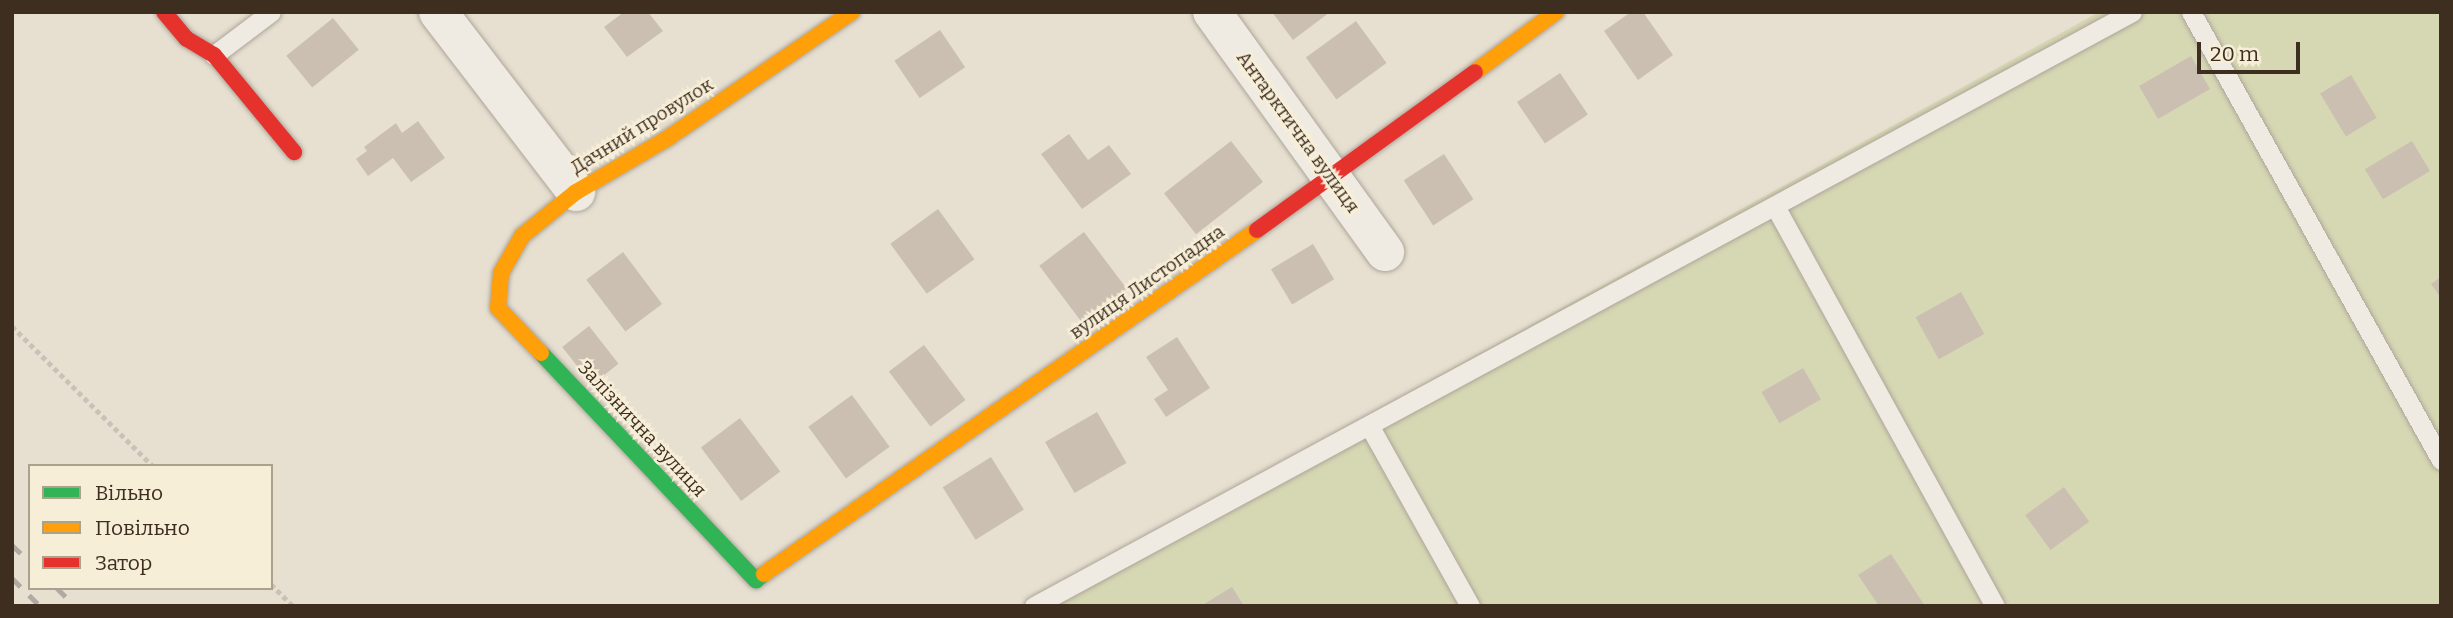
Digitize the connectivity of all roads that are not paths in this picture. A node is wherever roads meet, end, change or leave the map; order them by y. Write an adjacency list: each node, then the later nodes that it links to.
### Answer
1 (164, 12): 9 (street)
2 (271, 12): 9 (lane)
3 (439, 12): 12 (street)
4 (852, 12): 12 (street, Дачний провулок)
5 (1212, 12): 11 (street, Антарктична вулиця)
6 (1556, 12): 11 (street, вулиця Листопадна)
7 (2132, 12): 13 (lane)
8 (2190, 12): 17 (lane)
9 (214, 55): 10 (street)
10 (294, 152)
11 (1332, 179): 14 (street, Антарктична вулиця); 18 (street, вулиця Листопадна)
12 (576, 192): 15 (street, Дачний провулок)
13 (1776, 208): 16 (lane); 21 (lane)
14 (1385, 252)
15 (498, 308): 18 (street, Залізнична вулиця)
16 (1370, 427): 19 (lane); 20 (lane)
17 (2441, 460)
18 (757, 580)
19 (1042, 604)
20 (1469, 606)
21 (1995, 606)

